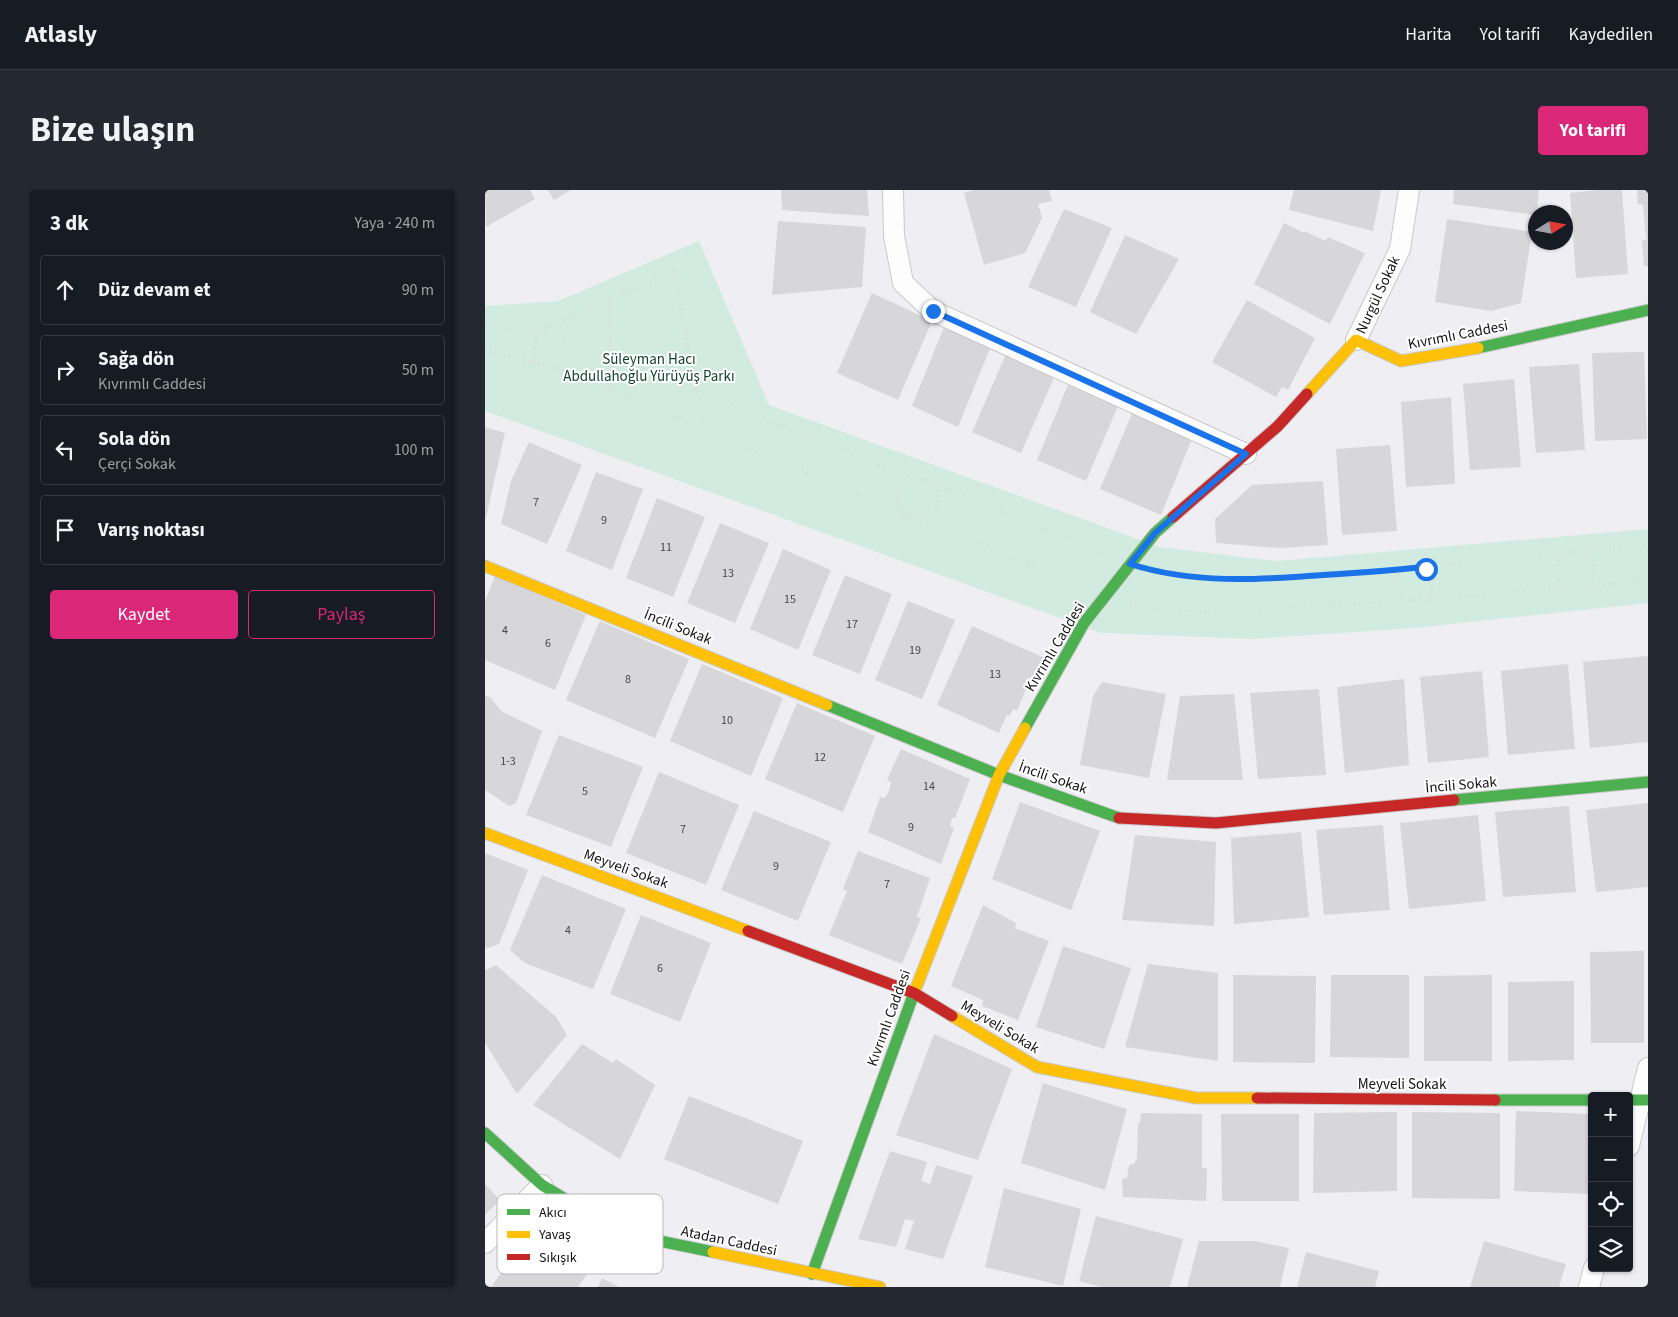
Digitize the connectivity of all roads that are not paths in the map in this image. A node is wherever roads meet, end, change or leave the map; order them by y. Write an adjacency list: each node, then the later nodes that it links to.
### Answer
1 (893, 190): 5 (street)
2 (1409, 190): 4 (street, Nurgül Sokak)
3 (1648, 310): 4 (street, Kıvrımlı Caddesi)
4 (1356, 340): 5 (street, Kıvrımlı Caddesi)
5 (1246, 454): 7 (street, Kıvrımlı Caddesi)
6 (485, 566): 7 (street, İncili Sokak)
7 (999, 775): 8 (street, İncili Sokak); 10 (street, Kıvrımlı Caddesi)
8 (1648, 782)
9 (485, 833): 10 (street, Meyveli Sokak)
10 (914, 993): 12 (street, Meyveli Sokak); 23 (street, Kıvrımlı Caddesi)
11 (1648, 1068): 13 (street)
12 (1588, 1100)
13 (1639, 1100): 15 (street)
14 (485, 1133): 16 (street, Atadan Caddesi)
15 (1631, 1137)
16 (542, 1185): 17 (street); 18 (street, Atadan Caddesi)
17 (533, 1194)
18 (557, 1194)
19 (497, 1231): 20 (street)
20 (485, 1243)
21 (663, 1244): 23 (street, Atadan Caddesi)
22 (1593, 1272): 25 (street)
23 (809, 1280): 24 (street, Atadan Caddesi)
24 (880, 1287)
25 (1589, 1287)

